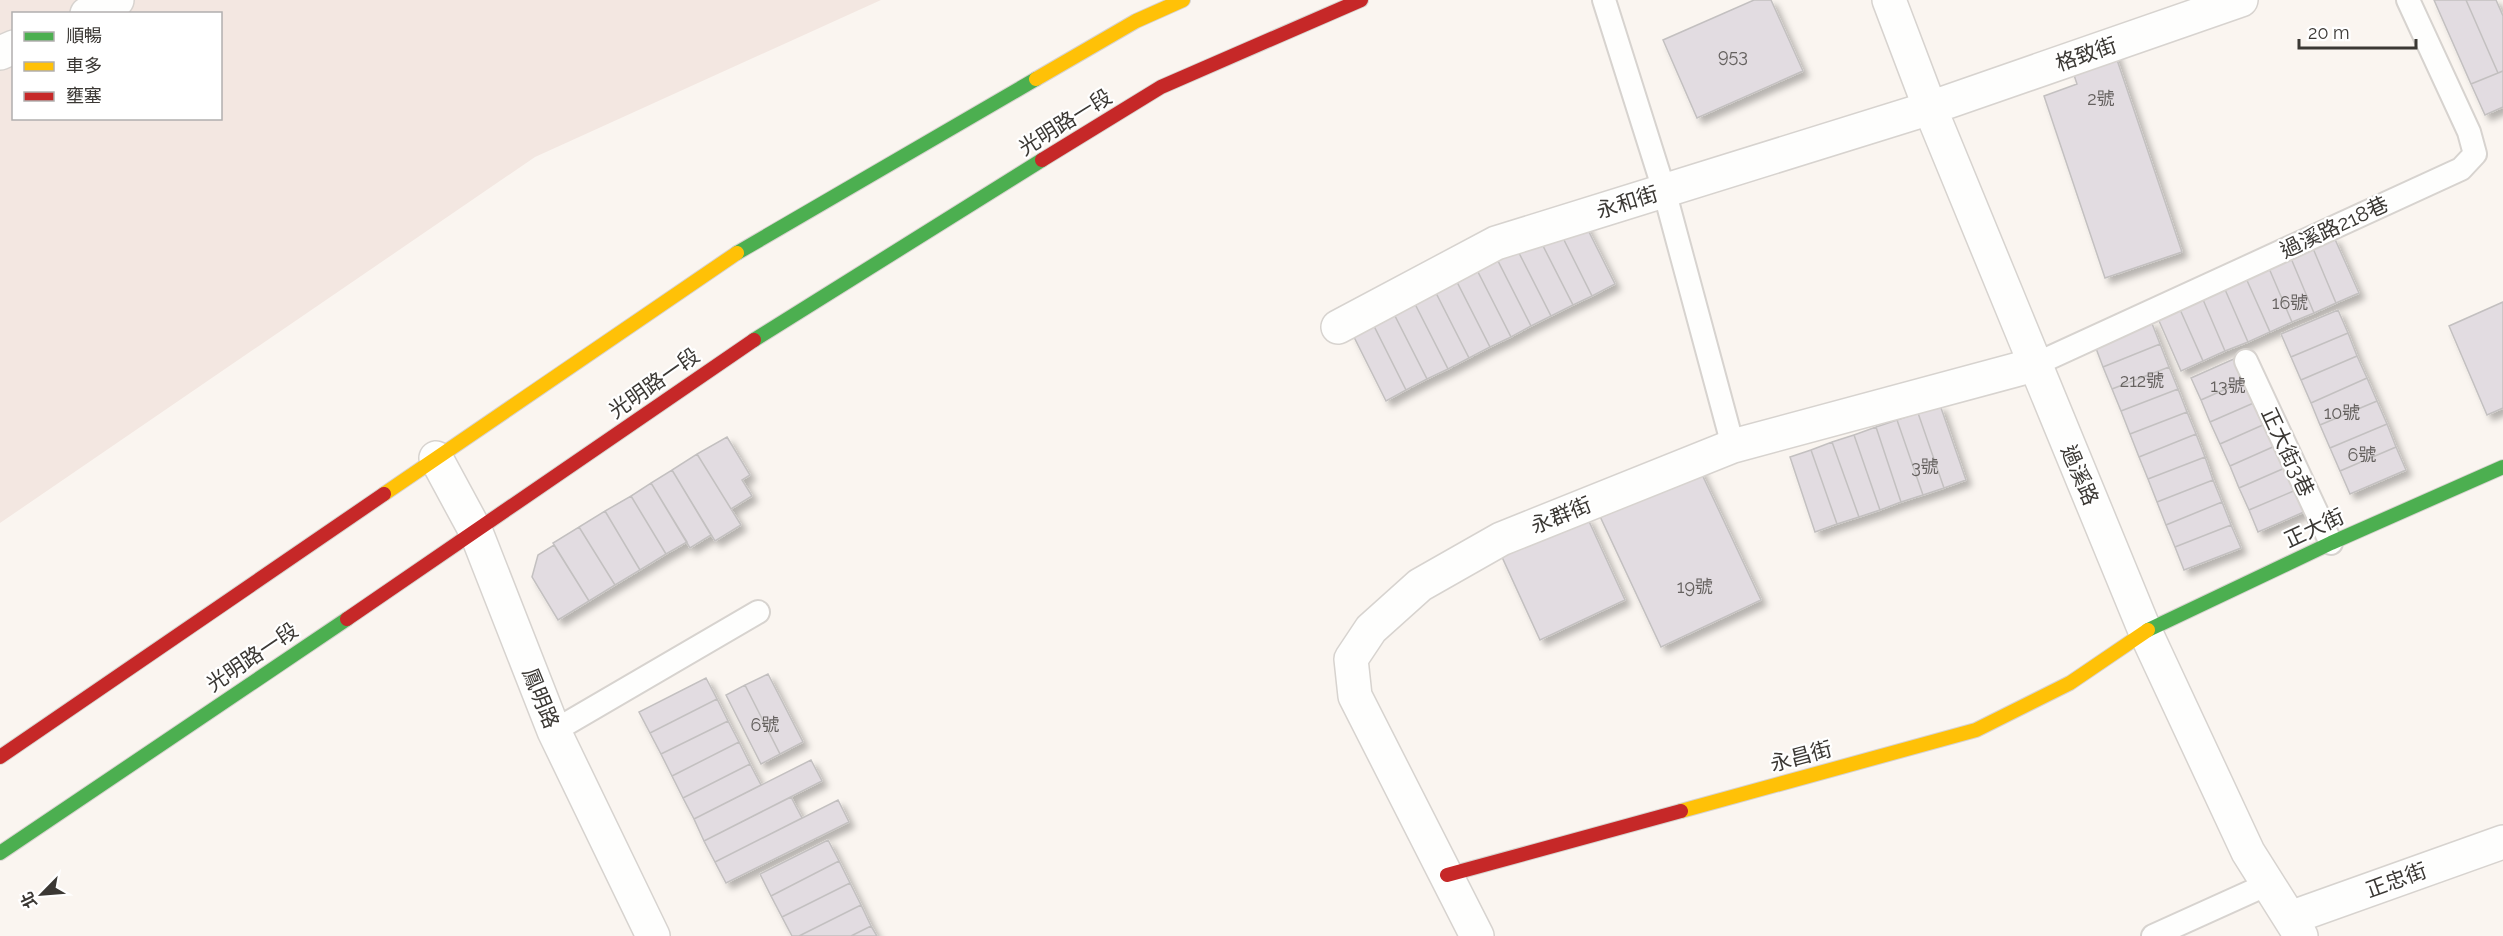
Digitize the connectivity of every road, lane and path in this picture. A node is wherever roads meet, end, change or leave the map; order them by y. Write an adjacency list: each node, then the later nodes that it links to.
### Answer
1 (117, 0): 8 (street)
2 (1183, 0): 15 (street)
3 (1361, 0): 17 (street, 光明路一段)
4 (1604, 0): 10 (lane)
5 (1889, 0): 9 (street, 過溪路)
6 (2241, 0): 9 (street, 格致街)
7 (2408, 0): 13 (lane, 過溪路218巷)
8 (91, 12)
9 (1930, 108): 10 (street, 永和街); 13 (street, 過溪路)
10 (1664, 190): 11 (street, 永和街); 14 (lane)
11 (1338, 327)
12 (2246, 361): 18 (lane, 正大街3巷)
13 (2034, 365): 14 (street, 永群街); 20 (street, 過溪路)
14 (1733, 446): 25 (street, 永群街)
15 (436, 458): 17 (street, 鳳明路); 22 (street)
16 (2503, 466): 18 (street, 正大街)
17 (476, 532): 21 (street, 鳳明路); 24 (street, 光明路一段)
18 (2331, 543): 20 (street, 正大街)
19 (758, 612): 21 (lane)
20 (2145, 631): 25 (street, 永昌街); 26 (street, 過溪路)
21 (554, 731): 28 (street, 鳳明路)
22 (0, 757)
23 (2503, 842): 27 (street, 正忠街)
24 (0, 853)
25 (1447, 875): 29 (street, 永群街)
26 (2268, 884): 27 (street, 過溪路); 30 (lane)
27 (2295, 927)
28 (653, 936)
29 (1477, 936)
30 (2153, 936)

